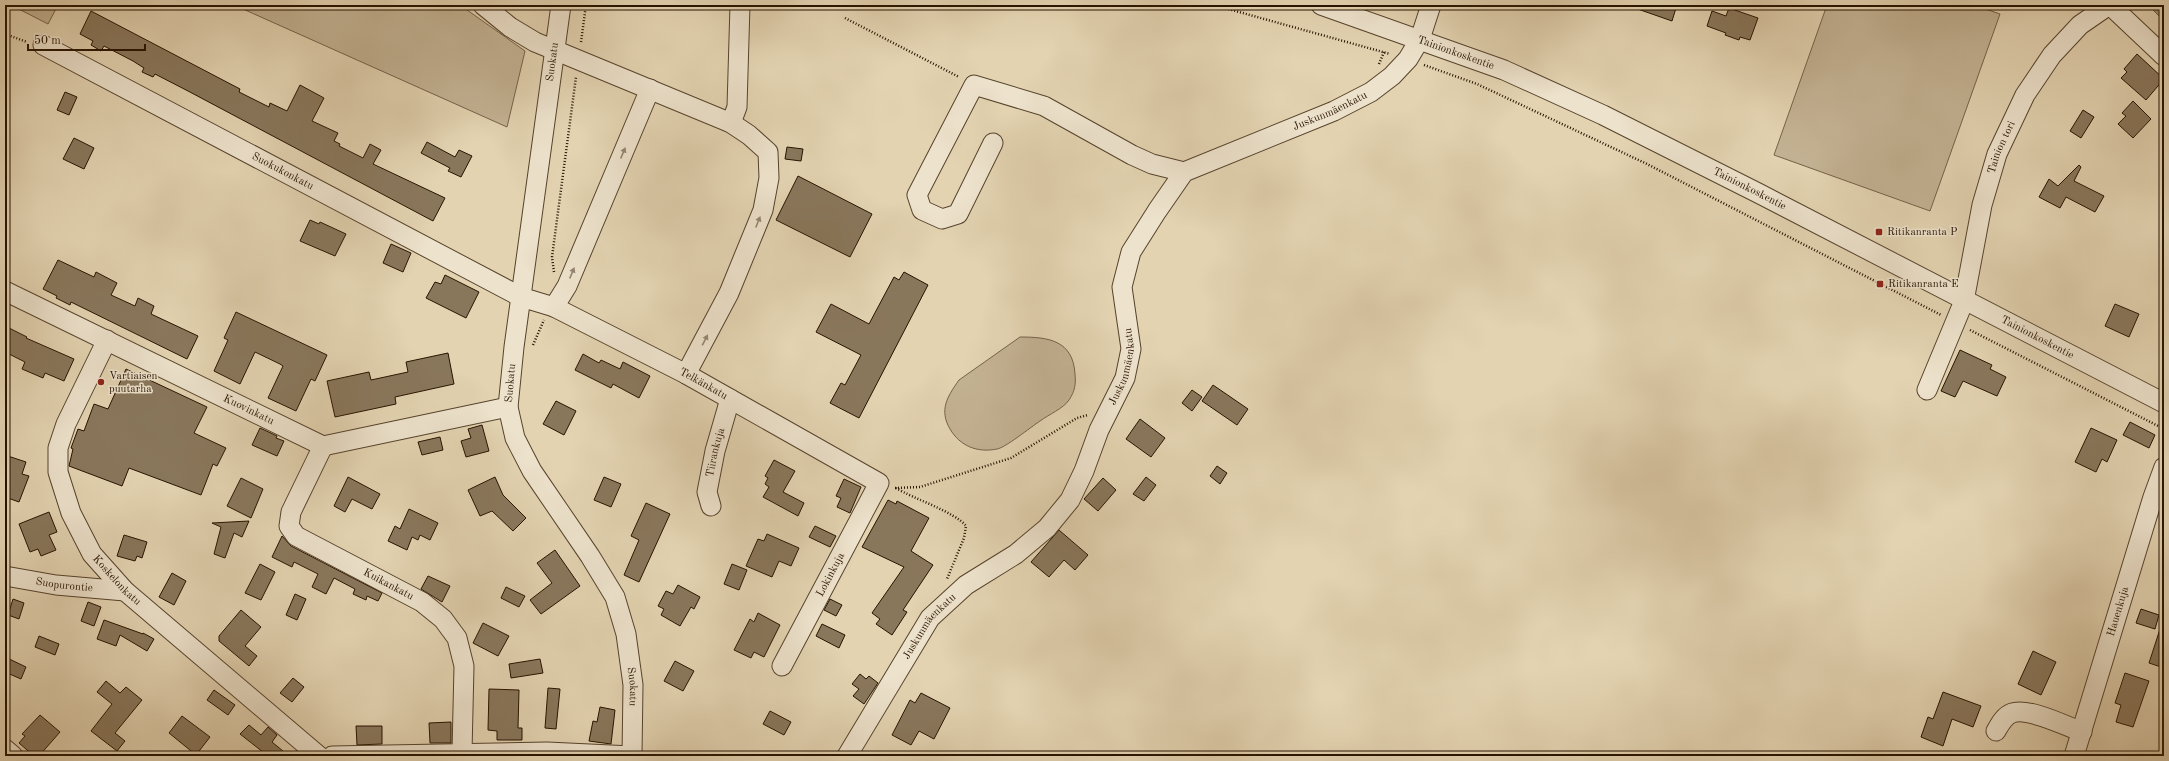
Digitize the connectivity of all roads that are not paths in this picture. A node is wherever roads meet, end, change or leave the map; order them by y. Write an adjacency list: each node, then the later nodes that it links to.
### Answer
1 (483, 5): 9 (street)
2 (561, 5): 9 (street, Suokatu)
3 (740, 5): 12 (street)
4 (1321, 5): 7 (street, Tainionkoskentie)
5 (1431, 5): 7 (street, Juskunmäenkatu)
6 (2109, 5): 10 (street); 17 (street, Tainion tori)
7 (1420, 39): 14 (street, Juskunmäenkatu); 17 (street, Tainionkoskentie)
8 (43, 45): 16 (street, Suokukonkatu)
9 (555, 51): 11 (street); 16 (street, Suokatu)
10 (2164, 56)
11 (650, 89): 12 (street); 18 (street, one-way to 11)
12 (731, 123): 20 (street, one-way to 12)
13 (993, 143): 14 (street)
14 (1184, 172): 40 (street, Juskunmäenkatu)
15 (5, 291): 19 (street, Kuovinkatu)
16 (521, 297): 18 (street, Telkänkatu); 24 (street, Suokatu)
17 (1964, 301): 21 (street, Tainion tori); 23 (street, Tainionkoskentie)
18 (554, 307): 20 (street, Telkänkatu)
19 (107, 340): 25 (street, Kuovinkatu); 30 (street, Koskelonkatu)
20 (686, 374): 22 (street, Telkänkatu)
21 (1927, 390)
22 (730, 399): 27 (street, Telkänkatu); 28 (street, Tiirankuja)
23 (2164, 403)
24 (508, 406): 25 (street); 39 (street, Suokatu)
25 (323, 446): 35 (street, Kuikankatu)
26 (2164, 467): 33 (street, Hauenkuja)
27 (887, 486): 31 (street, Lokinkuja)
28 (711, 506)
29 (5, 576): 30 (street, Suopurontie)
30 (125, 591): 37 (street, Koskelonkatu)
31 (782, 666)
32 (1996, 731): 33 (street)
33 (2082, 732): 41 (street, Hauenkuja)
34 (5, 749): 36 (street)
35 (462, 752): 38 (street); 39 (street)
36 (13, 756)
37 (319, 756)
38 (332, 756)
39 (632, 756)
40 (847, 756)
41 (2074, 756)

